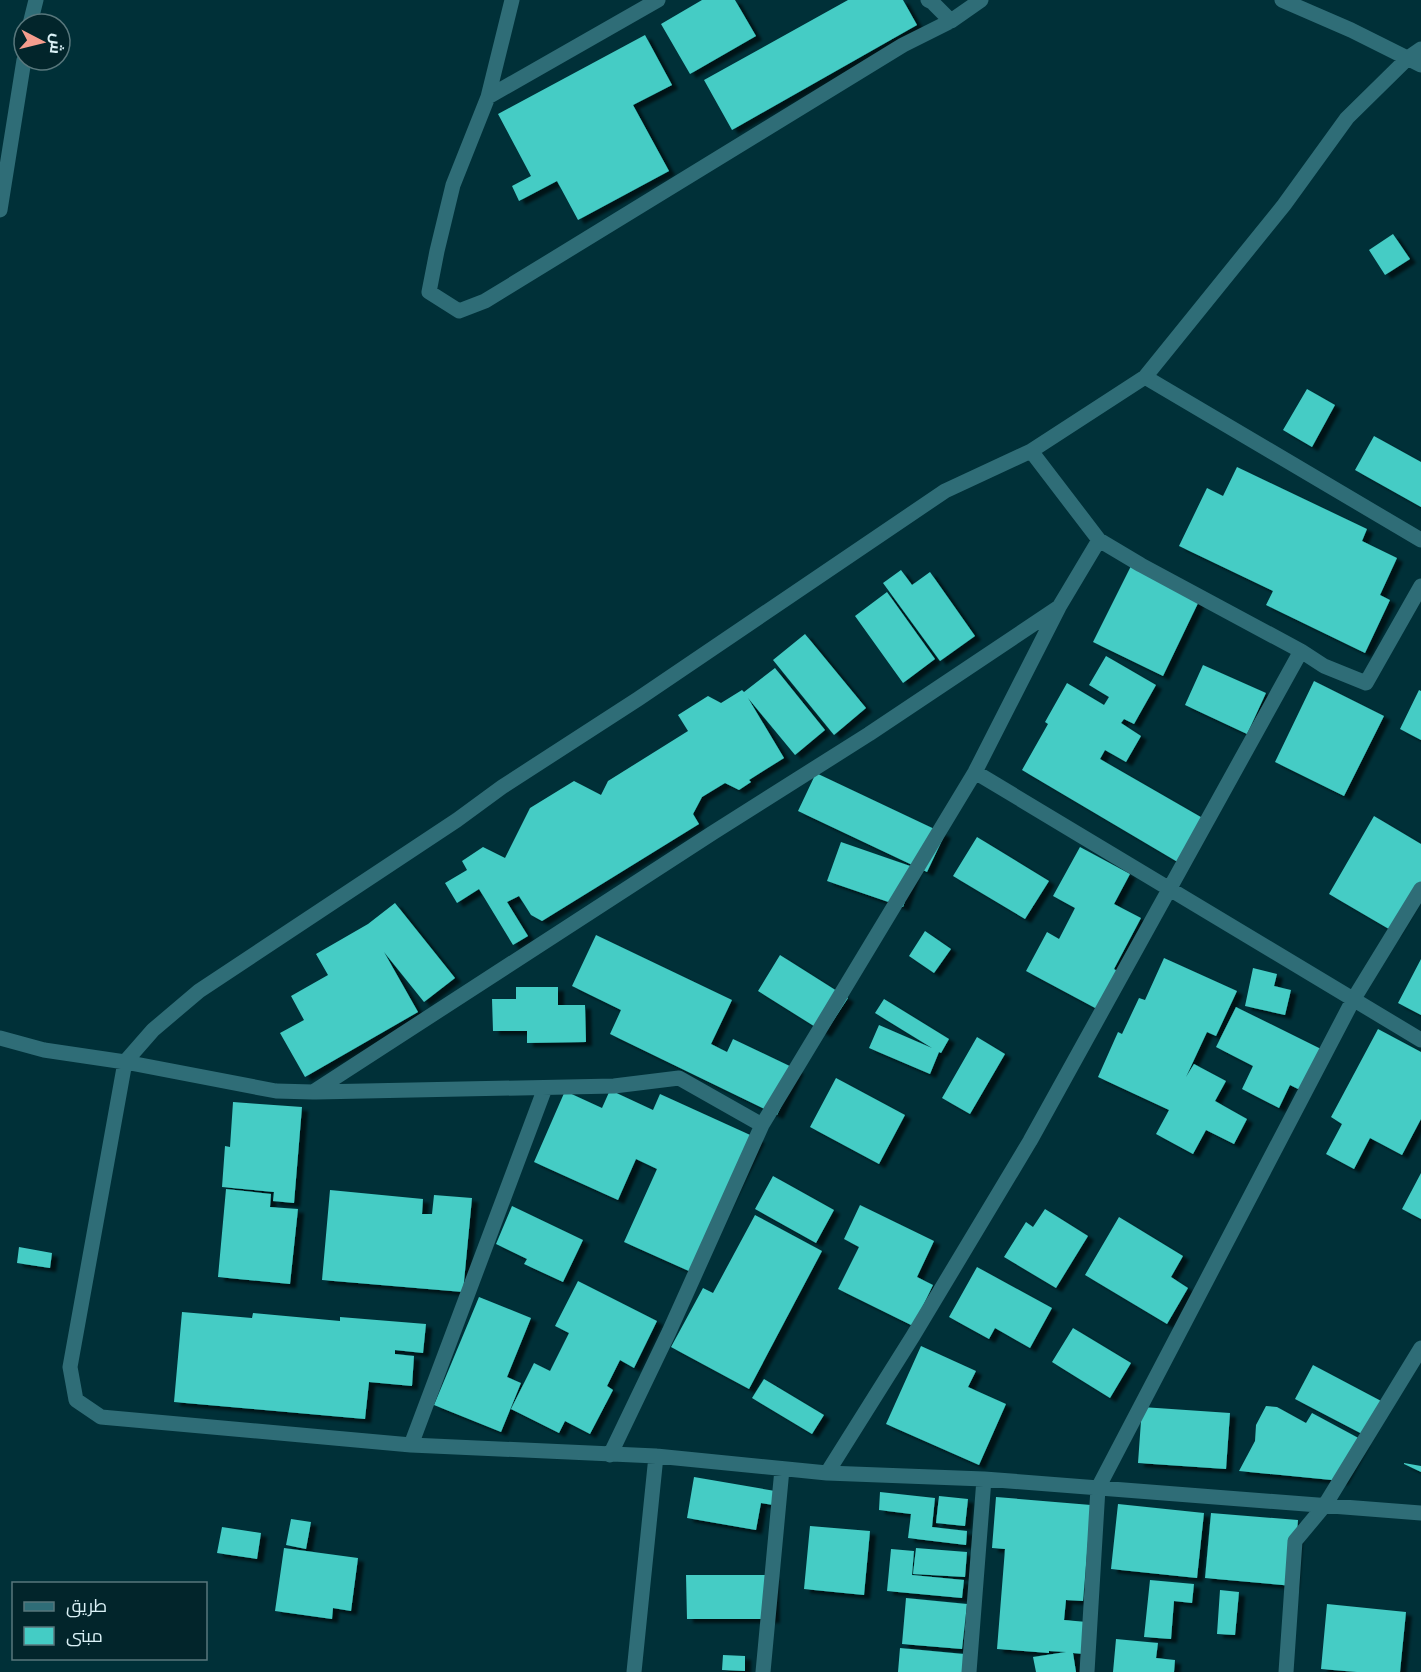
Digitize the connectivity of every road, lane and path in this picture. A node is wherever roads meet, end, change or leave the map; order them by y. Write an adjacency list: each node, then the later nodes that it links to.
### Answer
1 (512, 0): 10 (street)
2 (658, 0): 10 (street)
3 (928, 0): 6 (street)
4 (981, 0): 6 (street)
5 (1282, 0): 8 (street)
6 (951, 21): 10 (street)
7 (1421, 49): 8 (street)
8 (1414, 62): 12 (street)
9 (22, 72): 11 (street)
10 (488, 97)
11 (0, 210)
12 (1145, 377): 13 (street); 15 (street)
13 (1031, 451): 14 (street); 25 (street)
14 (1099, 540): 17 (street); 18 (street)
15 (1421, 540)
16 (1418, 596): 18 (street)
17 (1059, 607): 19 (street); 27 (street)
18 (1301, 651): 21 (street)
19 (975, 772): 21 (street); 28 (street)
20 (1421, 889): 22 (street)
21 (1170, 890): 22 (street); 34 (street)
22 (1353, 1000): 24 (street); 36 (street)
23 (0, 1038): 25 (street)
24 (1421, 1040)
25 (126, 1062): 27 (street); 30 (street)
26 (545, 1088): 27 (street); 28 (street); 30 (street)
27 (314, 1092)
28 (762, 1125): 31 (street)
29 (1421, 1347): 37 (street)
30 (411, 1445): 31 (street)
31 (610, 1455): 32 (street)
32 (656, 1456): 33 (street); 39 (street)
33 (782, 1469): 34 (street); 40 (street)
34 (827, 1473): 35 (street)
35 (984, 1479): 36 (street); 41 (street)
36 (1098, 1488): 37 (street); 42 (street)
37 (1325, 1505): 38 (street); 43 (street)
38 (1421, 1513)
39 (634, 1672)
40 (763, 1672)
41 (969, 1672)
42 (1087, 1672)
43 (1286, 1672)

